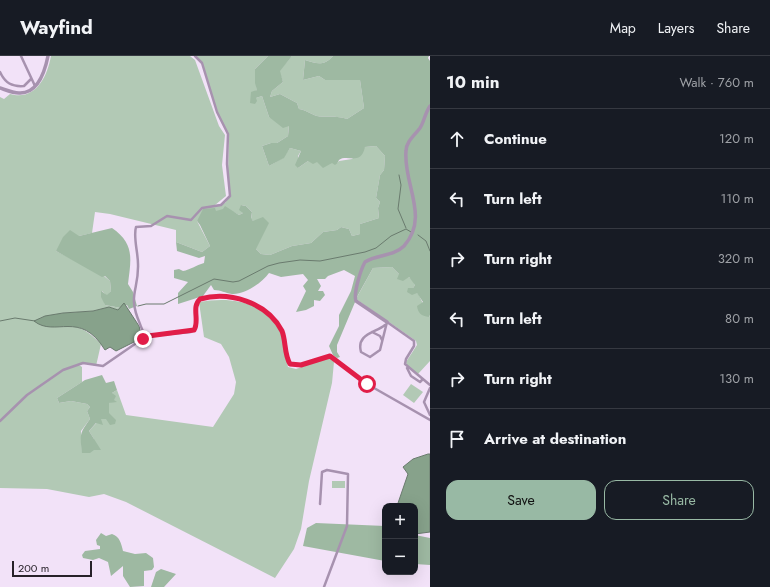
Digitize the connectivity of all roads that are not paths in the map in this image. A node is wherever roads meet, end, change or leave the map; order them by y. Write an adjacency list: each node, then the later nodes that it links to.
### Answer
1 (21, 56): 6 (street)
2 (44, 56): 4 (street)
3 (195, 56): 12 (street)
4 (48, 57): 7 (street)
5 (0, 72): 6 (street)
6 (31, 79): 7 (street)
7 (35, 86): 8 (street)
8 (0, 88)
9 (430, 106): 10 (street)
10 (386, 323): 11 (street); 13 (street); 14 (street)
11 (371, 332): 13 (street); 13 (street)
12 (148, 336): 18 (street); 19 (street)
13 (382, 340)
14 (407, 367): 15 (street); 15 (street)
15 (423, 379): 16 (street)
16 (430, 386): 17 (street)
17 (430, 414)
18 (430, 420)
19 (0, 421)
20 (320, 504): 21 (street)
21 (324, 587)

